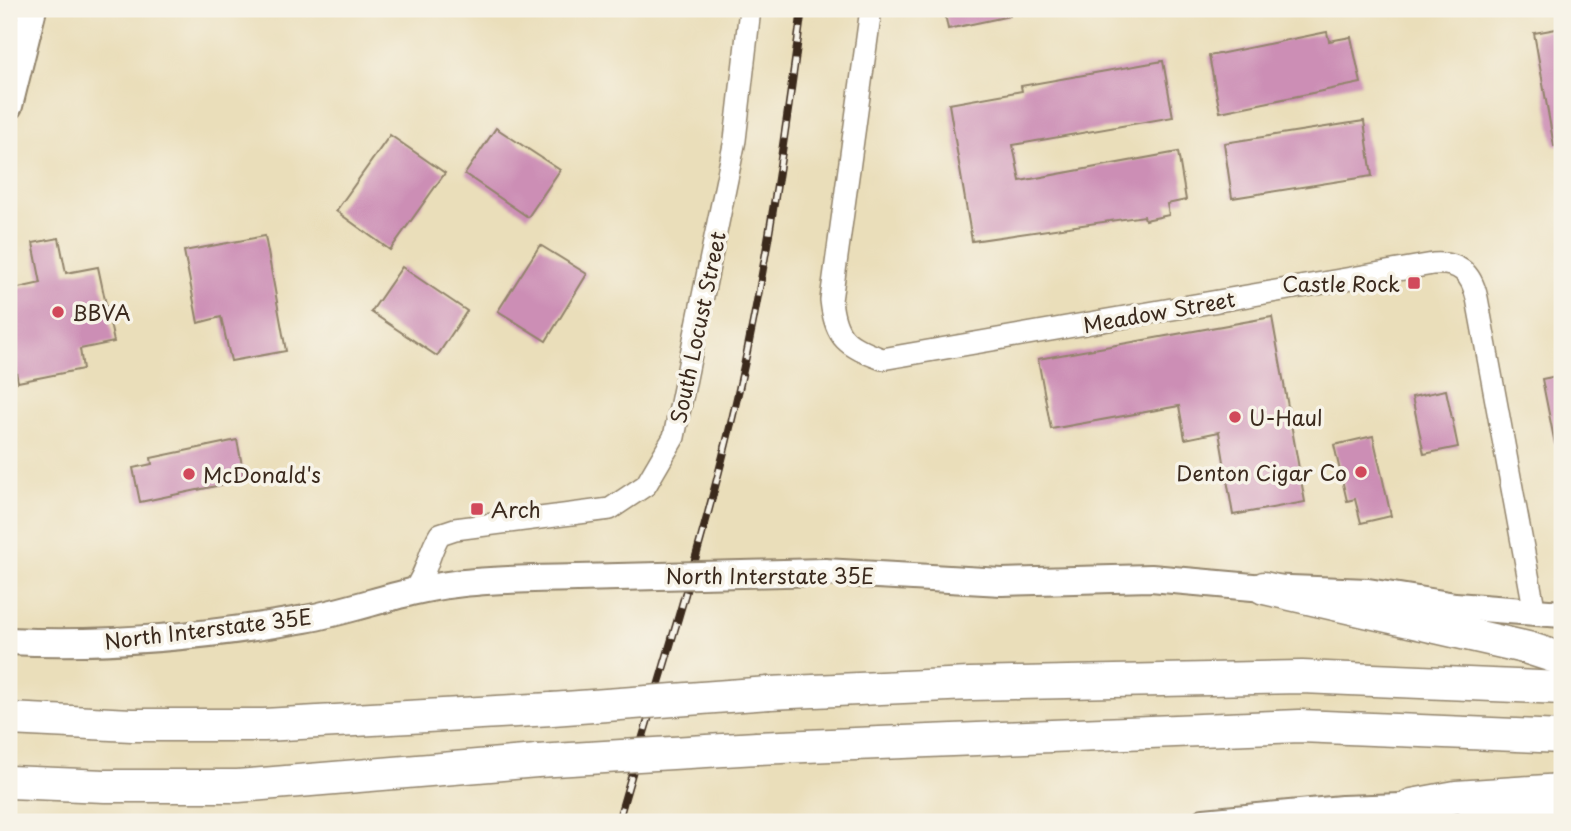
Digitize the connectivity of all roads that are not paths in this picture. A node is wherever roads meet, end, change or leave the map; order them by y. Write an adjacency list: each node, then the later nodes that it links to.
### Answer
1 (33, 9): 4 (main road)
2 (750, 9): 6 (street, South Locust Street)
3 (871, 9): 7 (street, Meadow Street)
4 (9, 106)
5 (1264, 588): 6 (main road, North Interstate 35E, bridge); 7 (main road, North Interstate 35E); 10 (highway)
6 (413, 591): 9 (main road, North Interstate 35E)
7 (1535, 613): 8 (main road, North Interstate 35E)
8 (1562, 614)
9 (9, 641)
10 (1562, 659)
11 (1562, 688): 12 (highway, bridge)
12 (9, 719)
13 (1562, 737): 14 (highway, bridge)
14 (9, 782)
15 (1562, 790): 16 (highway)
16 (1399, 806): 17 (main road); 18 (main road)
17 (1562, 812)
18 (1204, 822)

